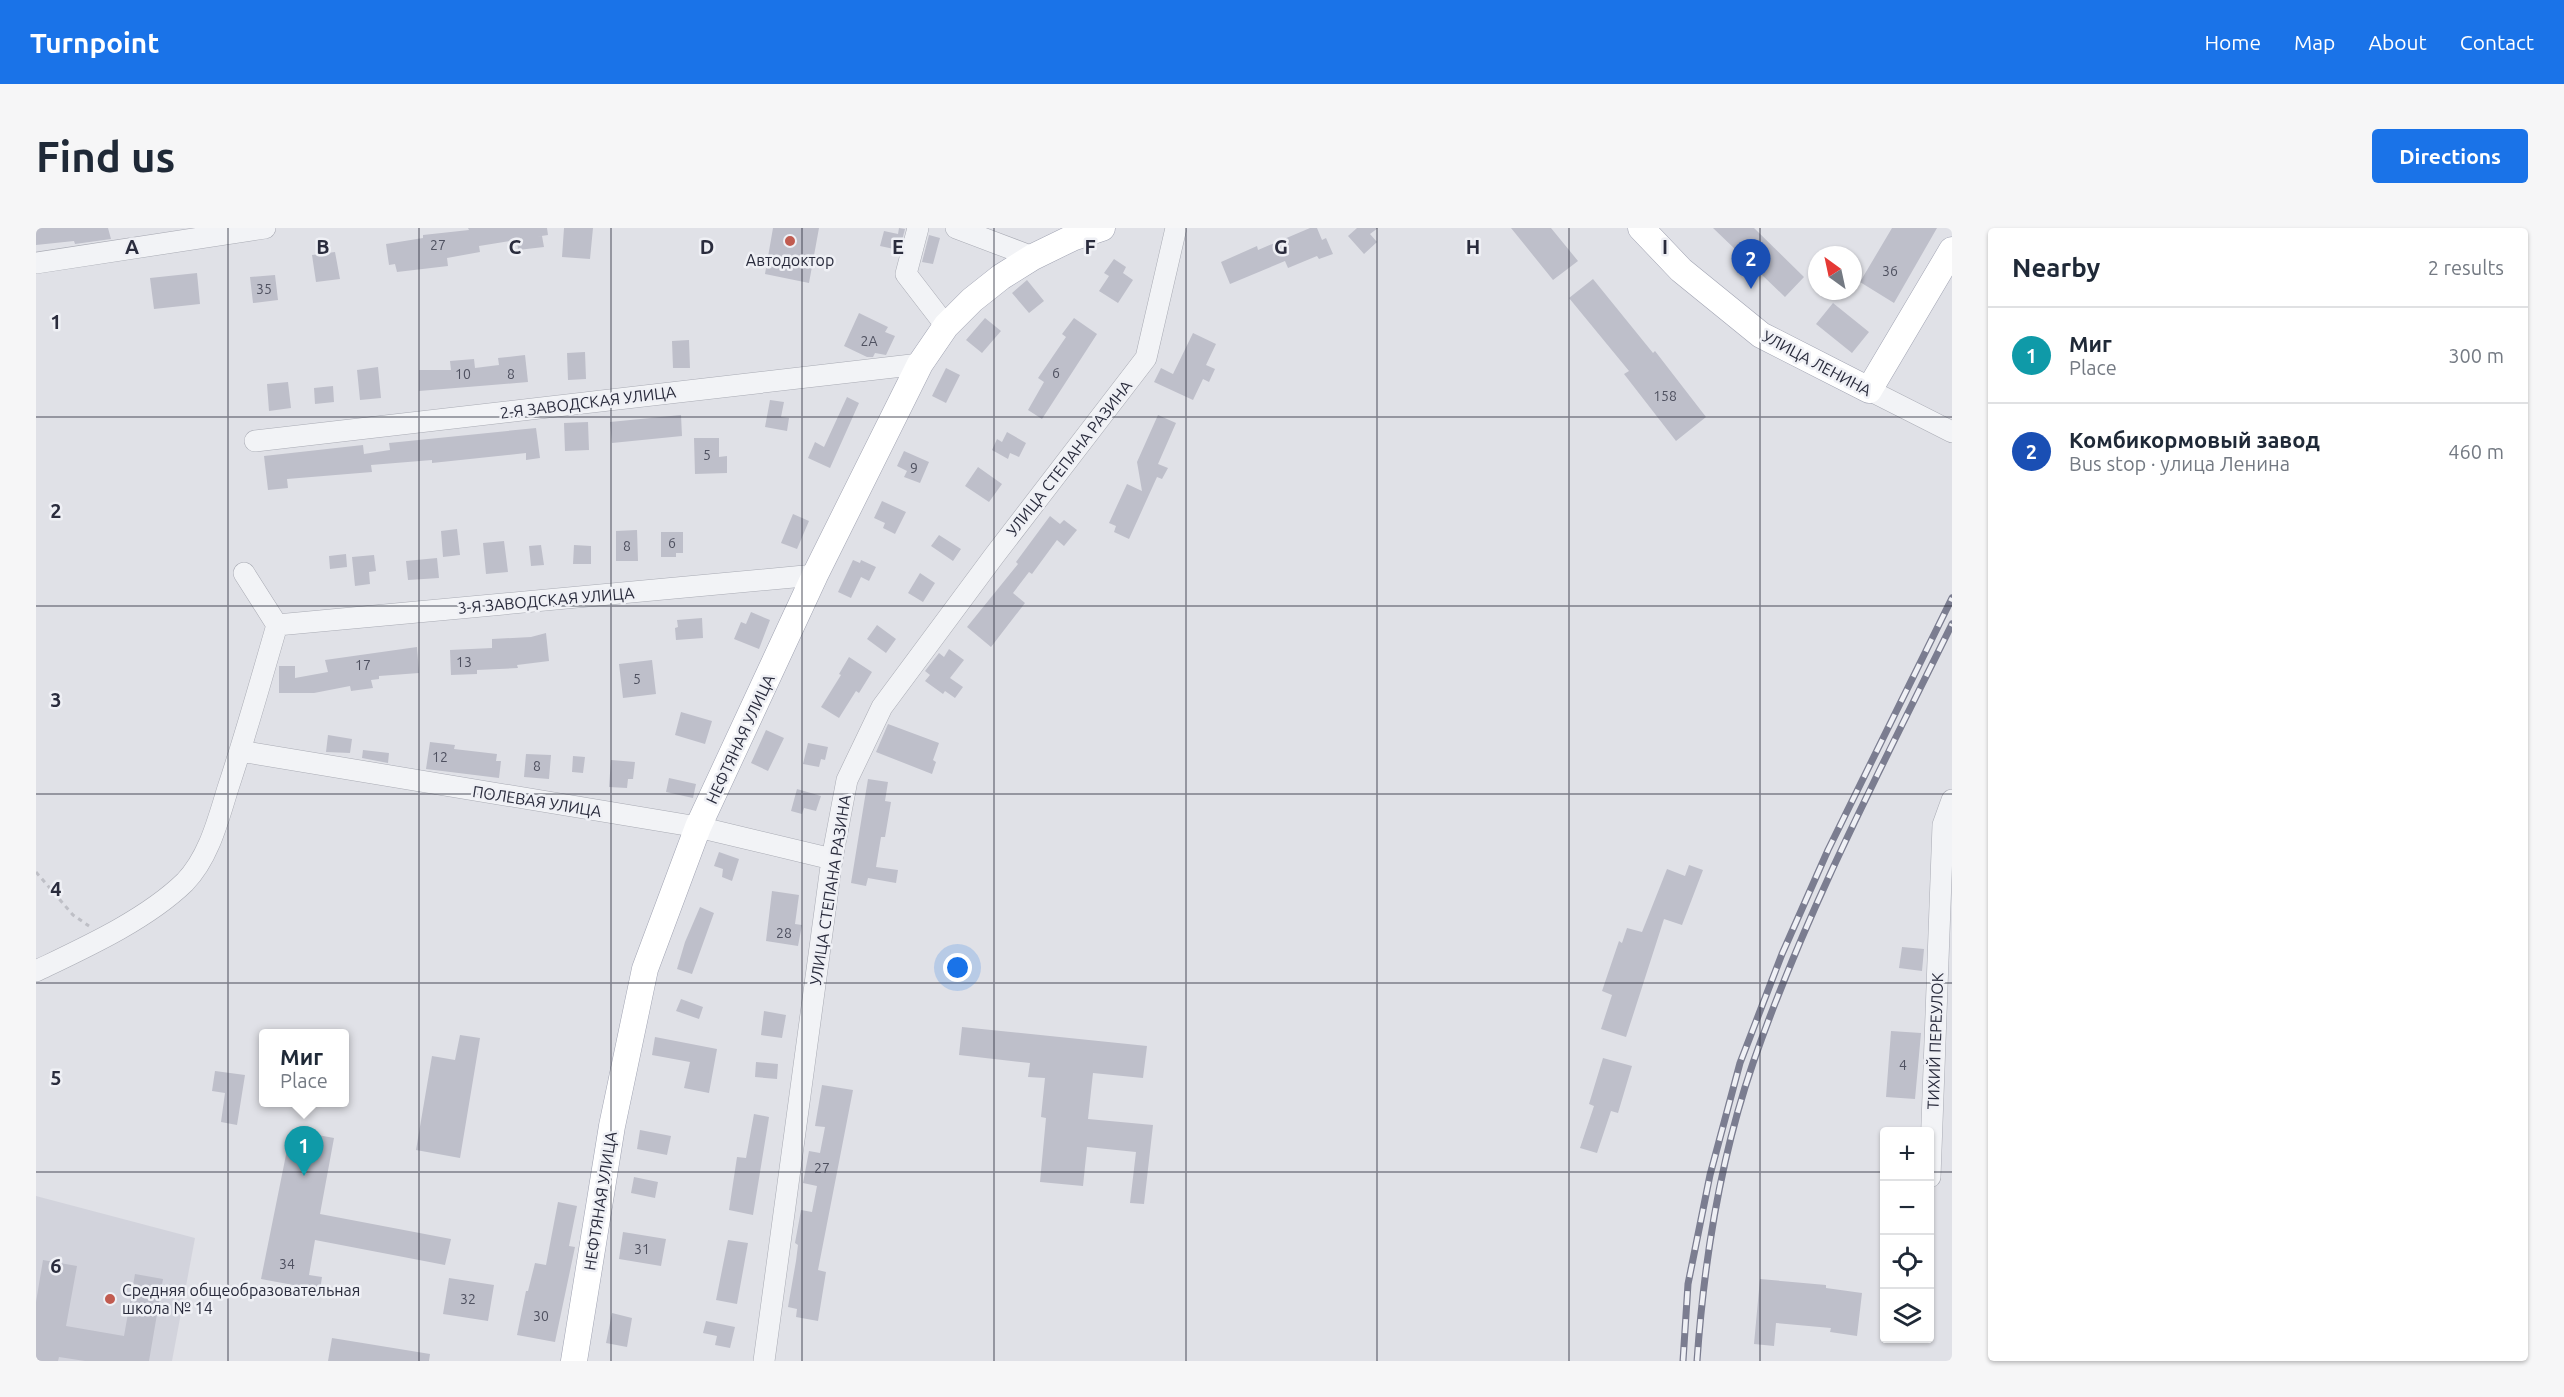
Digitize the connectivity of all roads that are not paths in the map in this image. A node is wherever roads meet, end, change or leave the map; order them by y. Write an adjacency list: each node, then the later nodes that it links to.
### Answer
1 (265, 228): 9 (street)
2 (918, 228): 10 (street)
3 (956, 228): 8 (street)
4 (1102, 228): 8 (main road, НЕФТЯНАЯ УЛИЦА)
5 (1176, 228): 21 (street, УЛИЦА СТЕПАНА РАЗИНА)
6 (1641, 228): 12 (main road, УЛИЦА ЛЕНИНА)
7 (1952, 249): 12 (main road)
8 (1033, 257): 10 (main road, НЕФТЯНАЯ УЛИЦА)
9 (36, 263)
10 (946, 326): 11 (main road, НЕФТЯНАЯ УЛИЦА)
11 (920, 364): 14 (street, 2-Я ЗАВОДСКАЯ УЛИЦА); 16 (main road, НЕФТЯНАЯ УЛИЦА)
12 (1869, 390): 13 (street, УЛИЦА ЛЕНИНА)
13 (1952, 432)
14 (255, 441)
15 (244, 573): 17 (street)
16 (815, 575): 17 (street, 3-Я ЗАВОДСКАЯ УЛИЦА); 20 (main road, НЕФТЯНАЯ УЛИЦА)
17 (277, 626): 18 (street)
18 (240, 752): 20 (street, ПОЛЕВАЯ УЛИЦА); 22 (street)
19 (1952, 800): 23 (street, ТИХИЙ ПЕРЕУЛОК)
20 (698, 827): 21 (street, ПОЛЕВАЯ УЛИЦА); 24 (main road, НЕФТЯНАЯ УЛИЦА)
21 (832, 860): 25 (street, УЛИЦА СТЕПАНА РАЗИНА)
22 (36, 971)
23 (1931, 1127)
24 (574, 1361)
25 (764, 1361)

